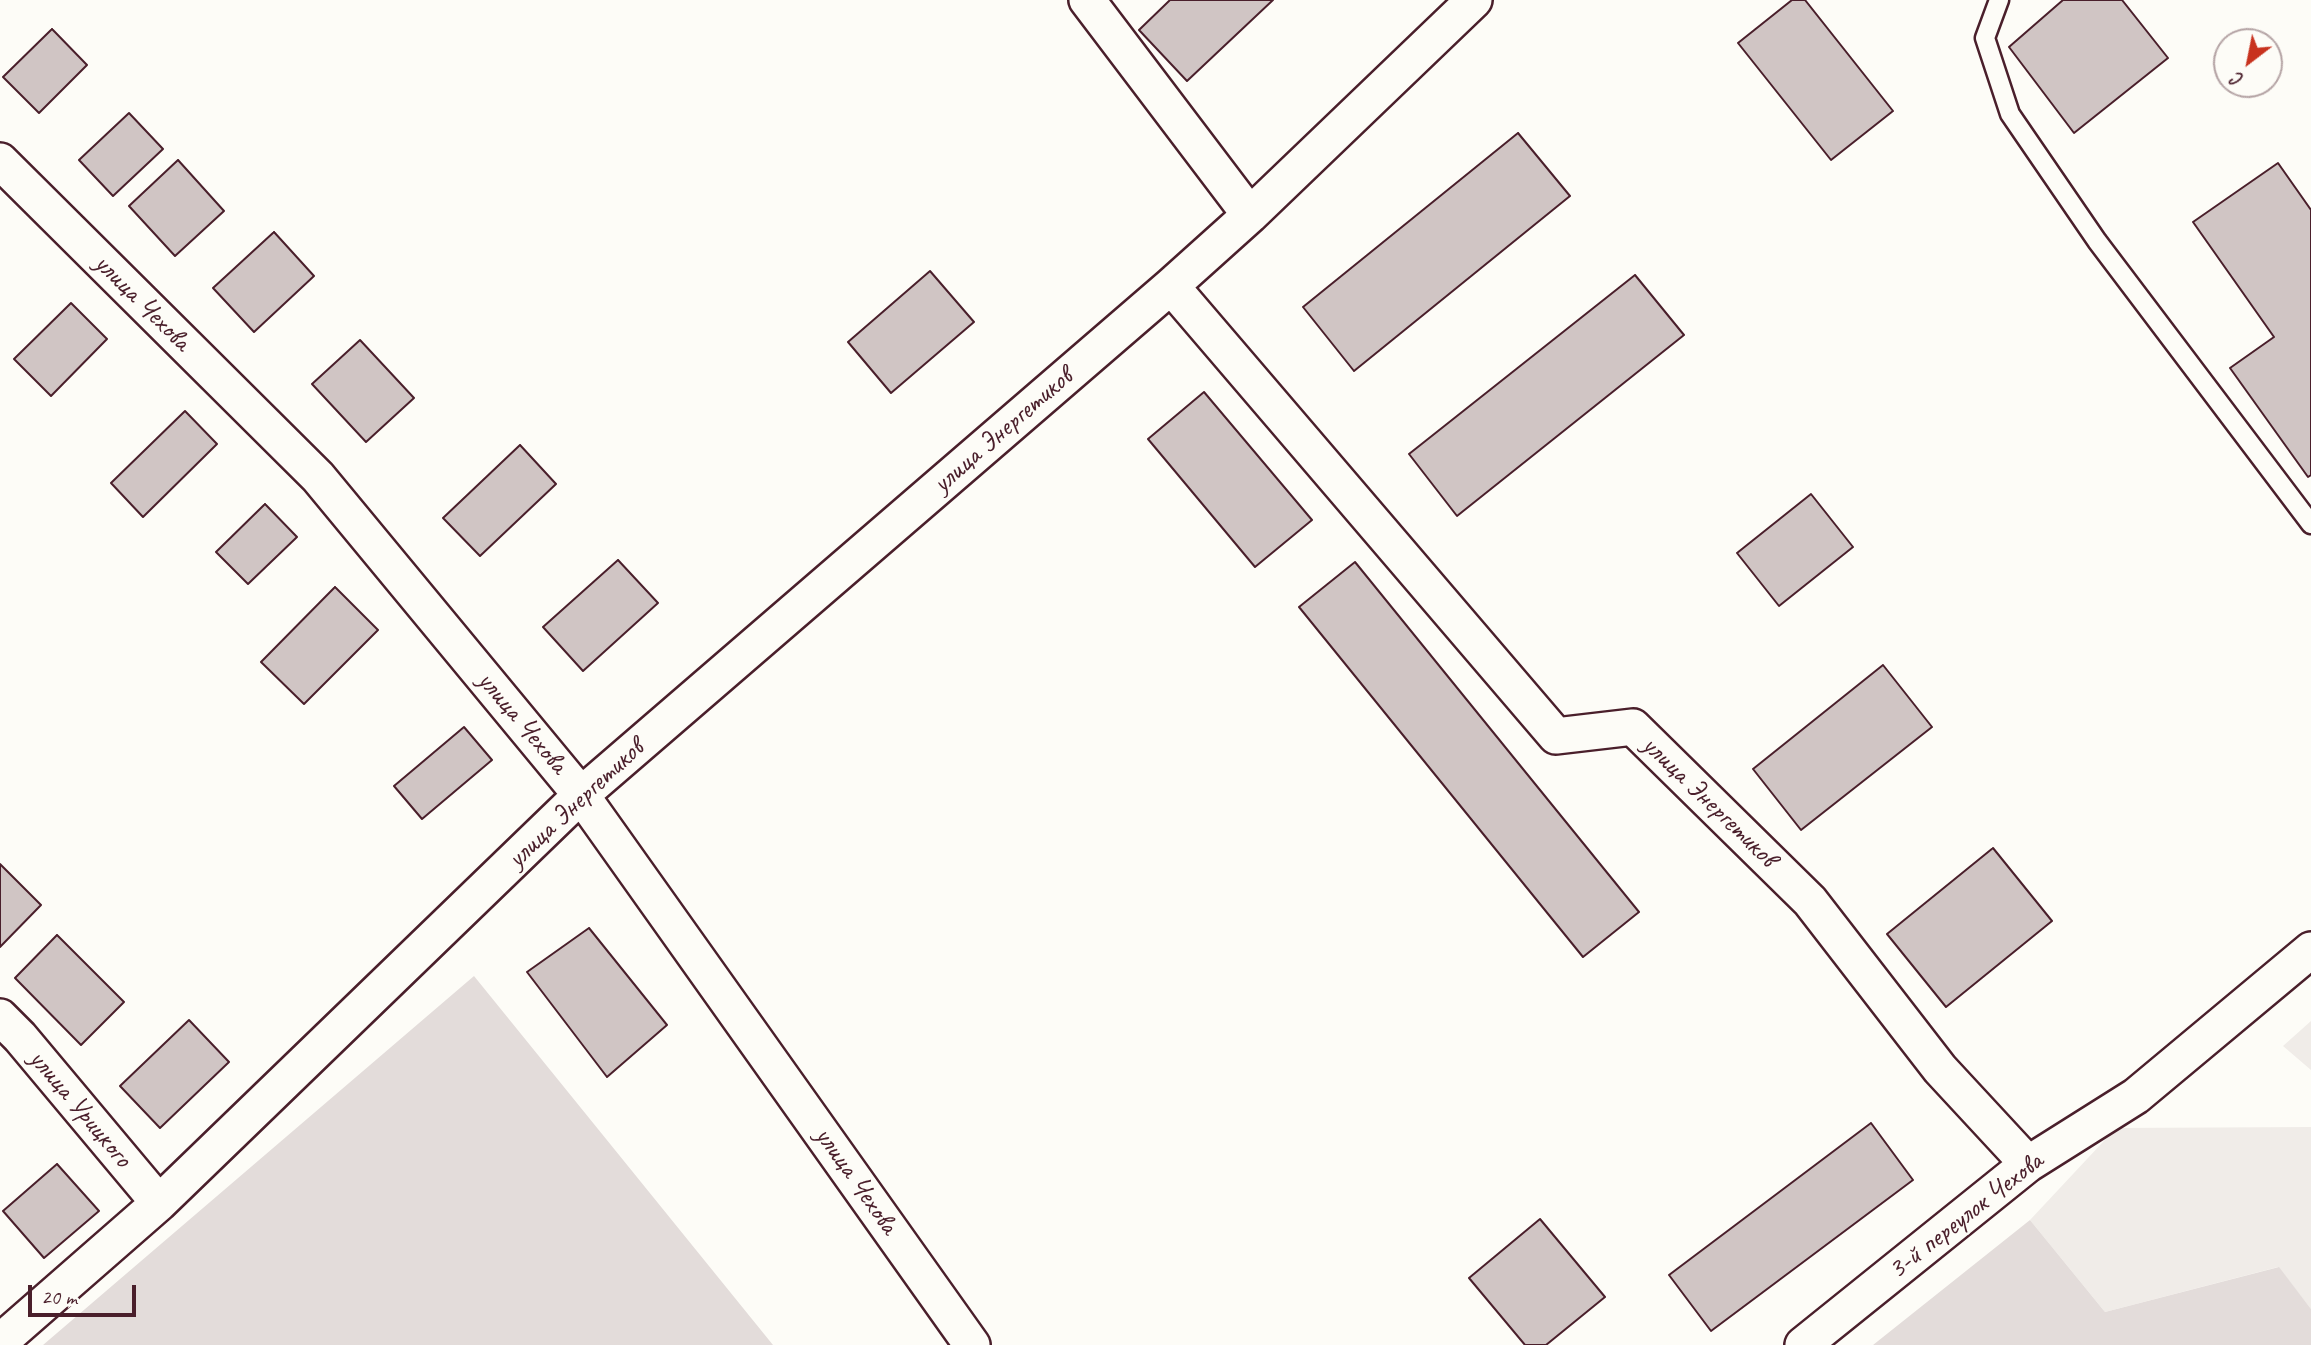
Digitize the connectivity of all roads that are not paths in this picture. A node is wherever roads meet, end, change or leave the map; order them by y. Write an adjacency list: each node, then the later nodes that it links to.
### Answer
1 (1087, 0): 5 (street)
2 (1474, 0): 5 (street, улица Энергетиков)
3 (1999, 0): 7 (lane)
4 (0, 161): 8 (street, улица Чехова)
5 (1250, 215): 6 (street, улица Энергетиков)
6 (1171, 286): 8 (street, улица Энергетиков); 11 (street, улица Энергетиков)
7 (2311, 524)
8 (581, 795): 12 (street, улица Энергетиков); 14 (street, улица Чехова)
9 (2311, 950): 11 (street, 3-й переулок Чехова)
10 (0, 1017): 12 (street, улица Урицкого)
11 (2028, 1164): 15 (street, 3-й переулок Чехова)
12 (159, 1203): 13 (street, улица Энергетиков)
13 (0, 1342)
14 (972, 1345)
15 (1803, 1345)

